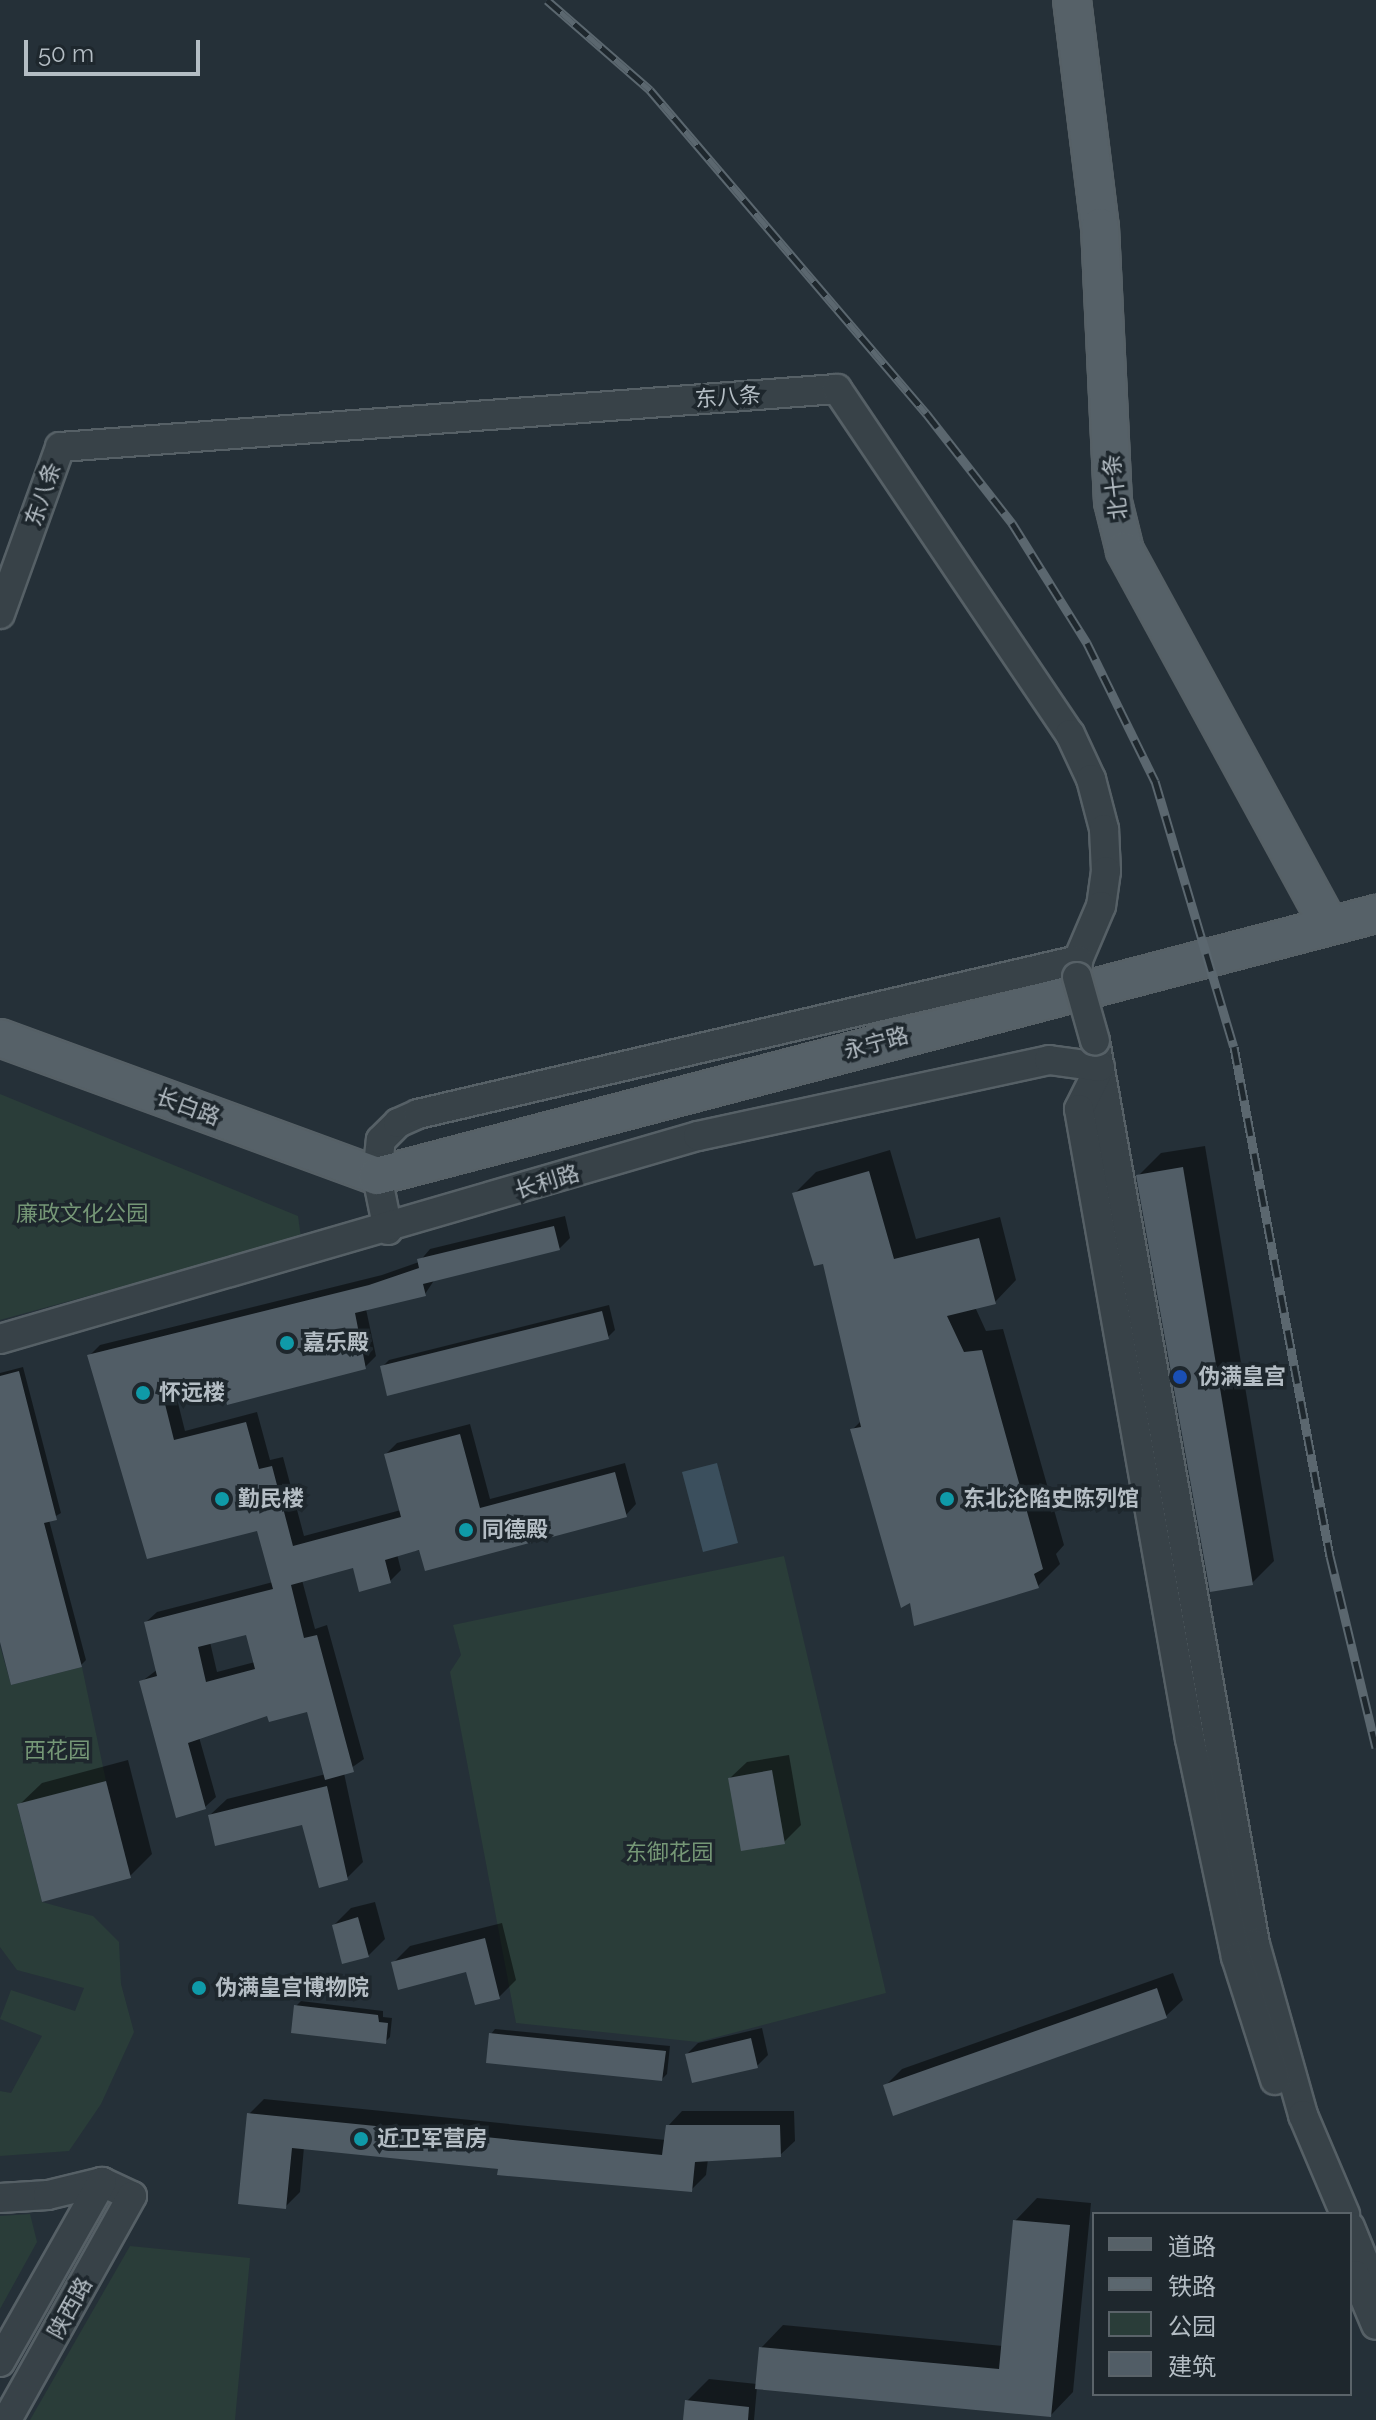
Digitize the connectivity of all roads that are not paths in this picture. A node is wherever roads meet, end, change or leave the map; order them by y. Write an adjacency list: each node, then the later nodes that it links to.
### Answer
1 (1072, 0): 5 (main road, 北十条)
2 (9, 563): 3 (street, 东八条); 6 (street, 东八条)
3 (0, 614)
4 (1376, 914): 5 (main road, 永宁路)
5 (1328, 924): 9 (main road, 永宁路)
6 (1077, 968): 8 (street, bridge); 9 (street)
7 (0, 1038): 9 (main road, 长白路)
8 (1097, 1054): 10 (street, 长利路); 14 (street); 15 (street)
9 (377, 1176): 10 (street)
10 (388, 1230): 11 (street, 长利路)
11 (0, 1339)
12 (102, 2182): 13 (street); 20 (street, 陕西路); 21 (street, 陕西路)
13 (0, 2198)
14 (1329, 2212)
15 (1344, 2212)
16 (1352, 2232): 18 (street)
17 (1352, 2268): 19 (street)
18 (1376, 2291)
19 (1376, 2325)
20 (0, 2362)
21 (7, 2420)

